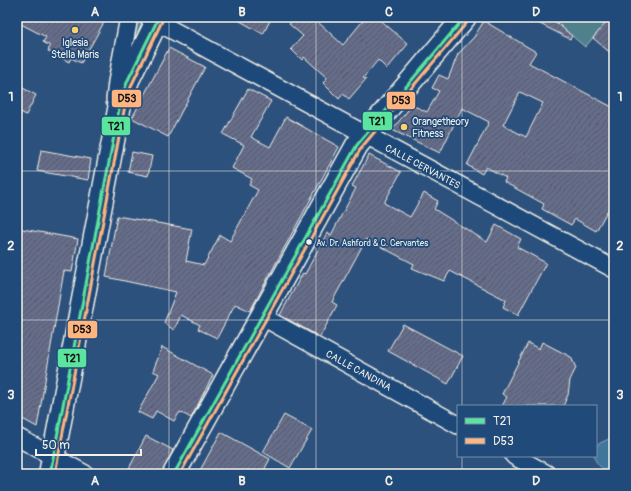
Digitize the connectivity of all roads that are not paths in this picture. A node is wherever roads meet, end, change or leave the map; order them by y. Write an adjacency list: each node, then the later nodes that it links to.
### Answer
1 (129, 17): 4 (street)
2 (465, 17): 5 (street)
3 (155, 19): 4 (street); 5 (street, CALLE CERVANTES)
4 (119, 117): 11 (street)
5 (365, 136): 6 (street, CALLE CERVANTES); 7 (street)
6 (614, 269)
7 (261, 316): 8 (street, CALLE CANDINA); 13 (street)
8 (457, 424)
9 (17, 437): 11 (street)
10 (516, 457): 14 (street)
11 (52, 465): 12 (street)
12 (85, 474)
13 (174, 474)
14 (547, 474)

